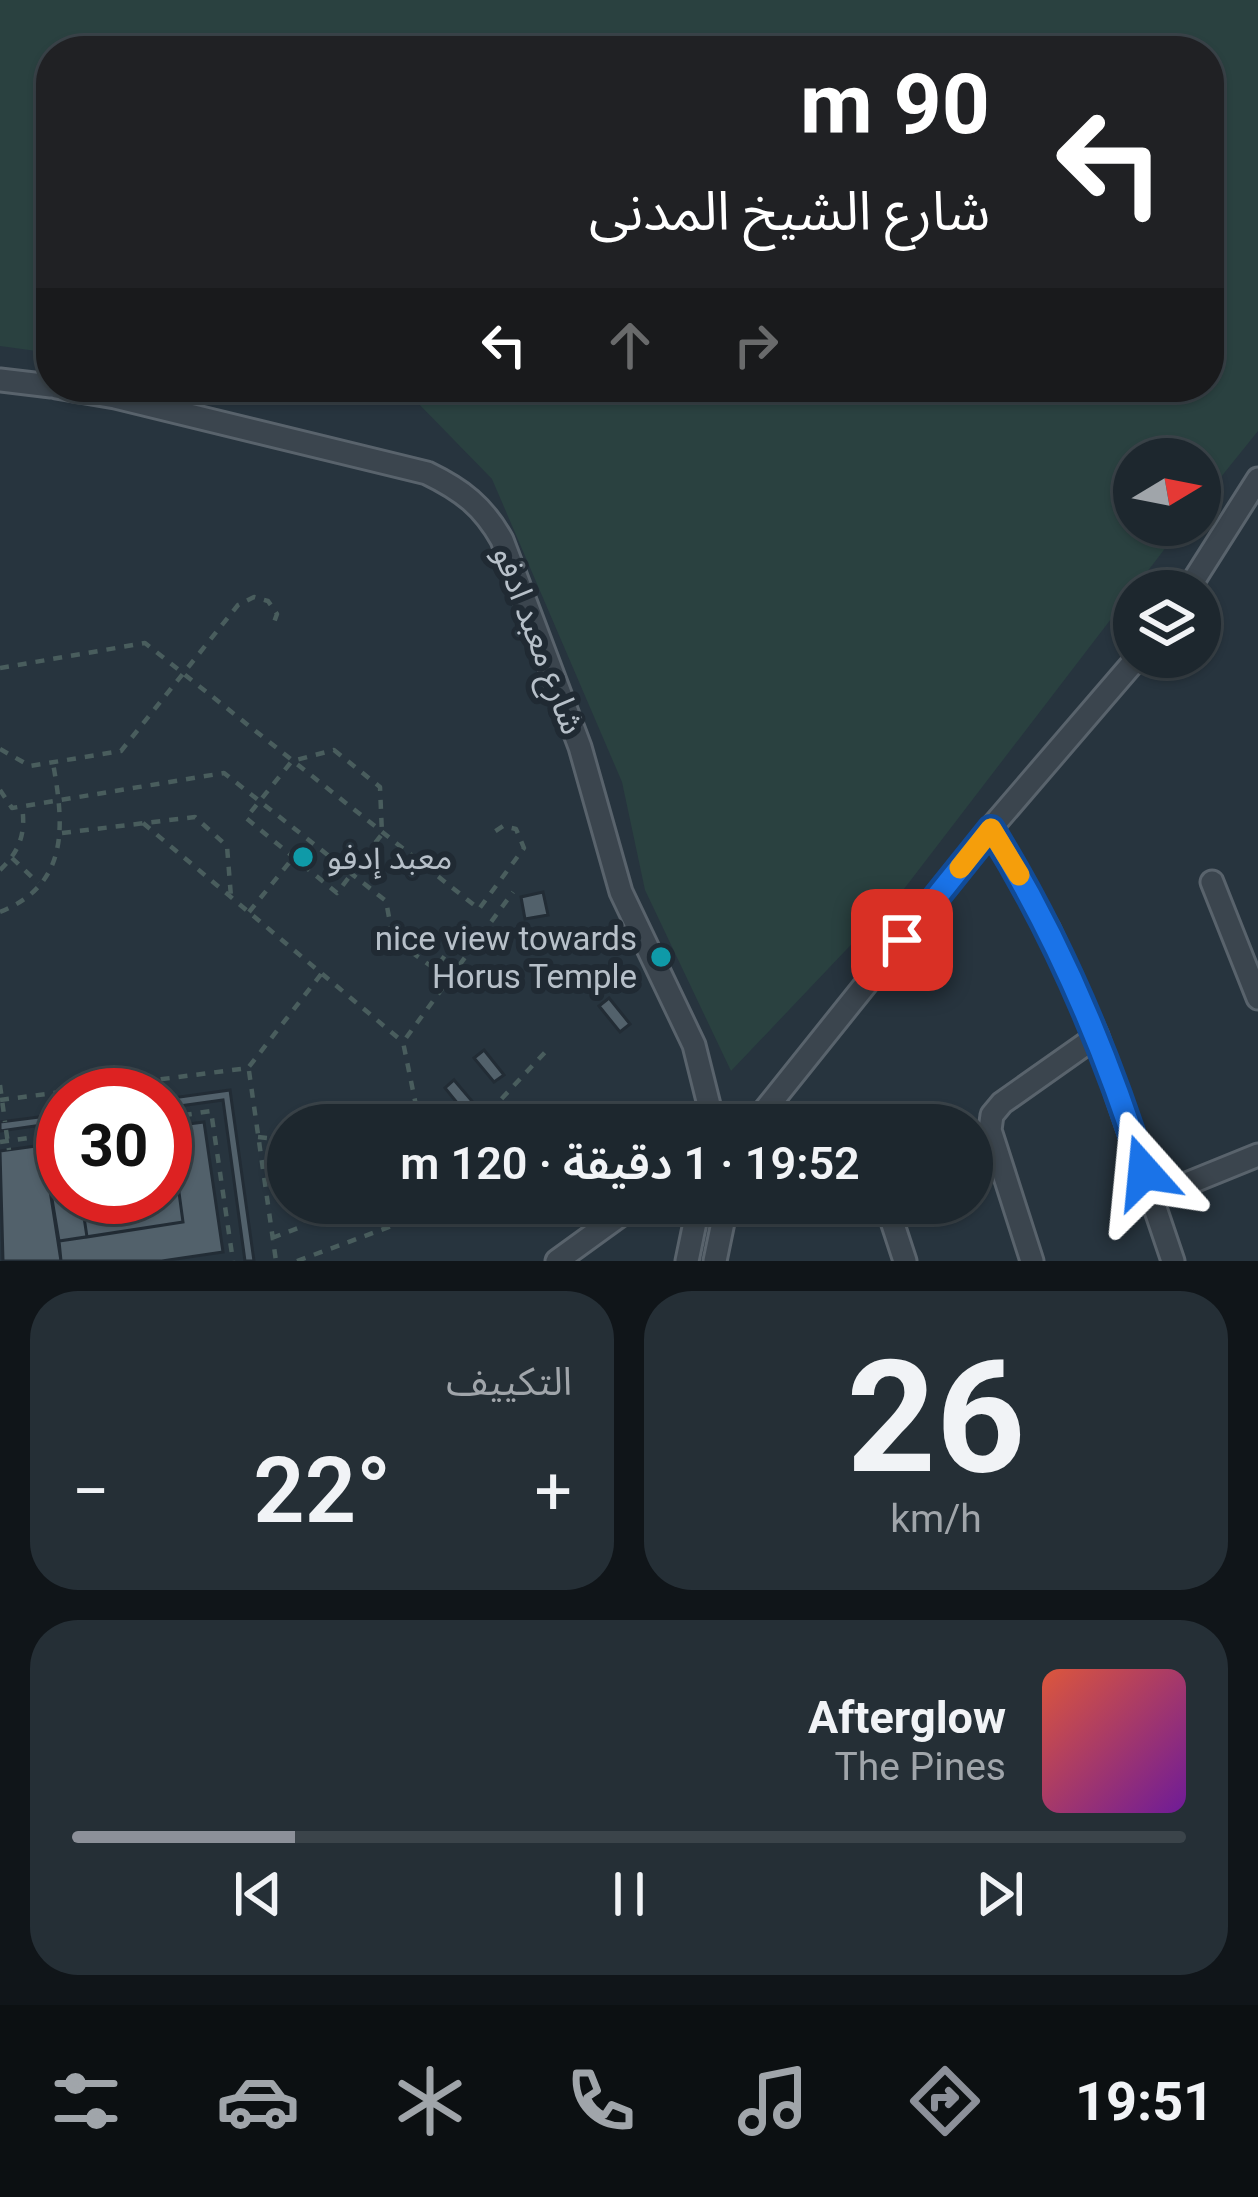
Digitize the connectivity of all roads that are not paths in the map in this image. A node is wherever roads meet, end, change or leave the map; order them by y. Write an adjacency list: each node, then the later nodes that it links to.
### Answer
1 (0, 380): 2 (street, شارع معبد ادفو)
2 (36, 385)
3 (136, 402): 11 (street, شارع معبد ادفو)
4 (1258, 479): 5 (street)
5 (1200, 570)
6 (1120, 678): 7 (street)
7 (991, 829): 10 (street); 12 (street)
8 (1212, 882): 9 (street)
9 (1258, 998)
10 (1097, 1036): 14 (street); 23 (street)
11 (709, 1104)
12 (770, 1104)
13 (1258, 1155): 14 (street)
14 (1152, 1198): 24 (street)
15 (609, 1224): 19 (street)
16 (695, 1224): 20 (street)
17 (722, 1224): 21 (street)
18 (893, 1224): 22 (street)
19 (557, 1261)
20 (687, 1261)
21 (716, 1261)
22 (905, 1261)
23 (1032, 1261)
24 (1174, 1261)

